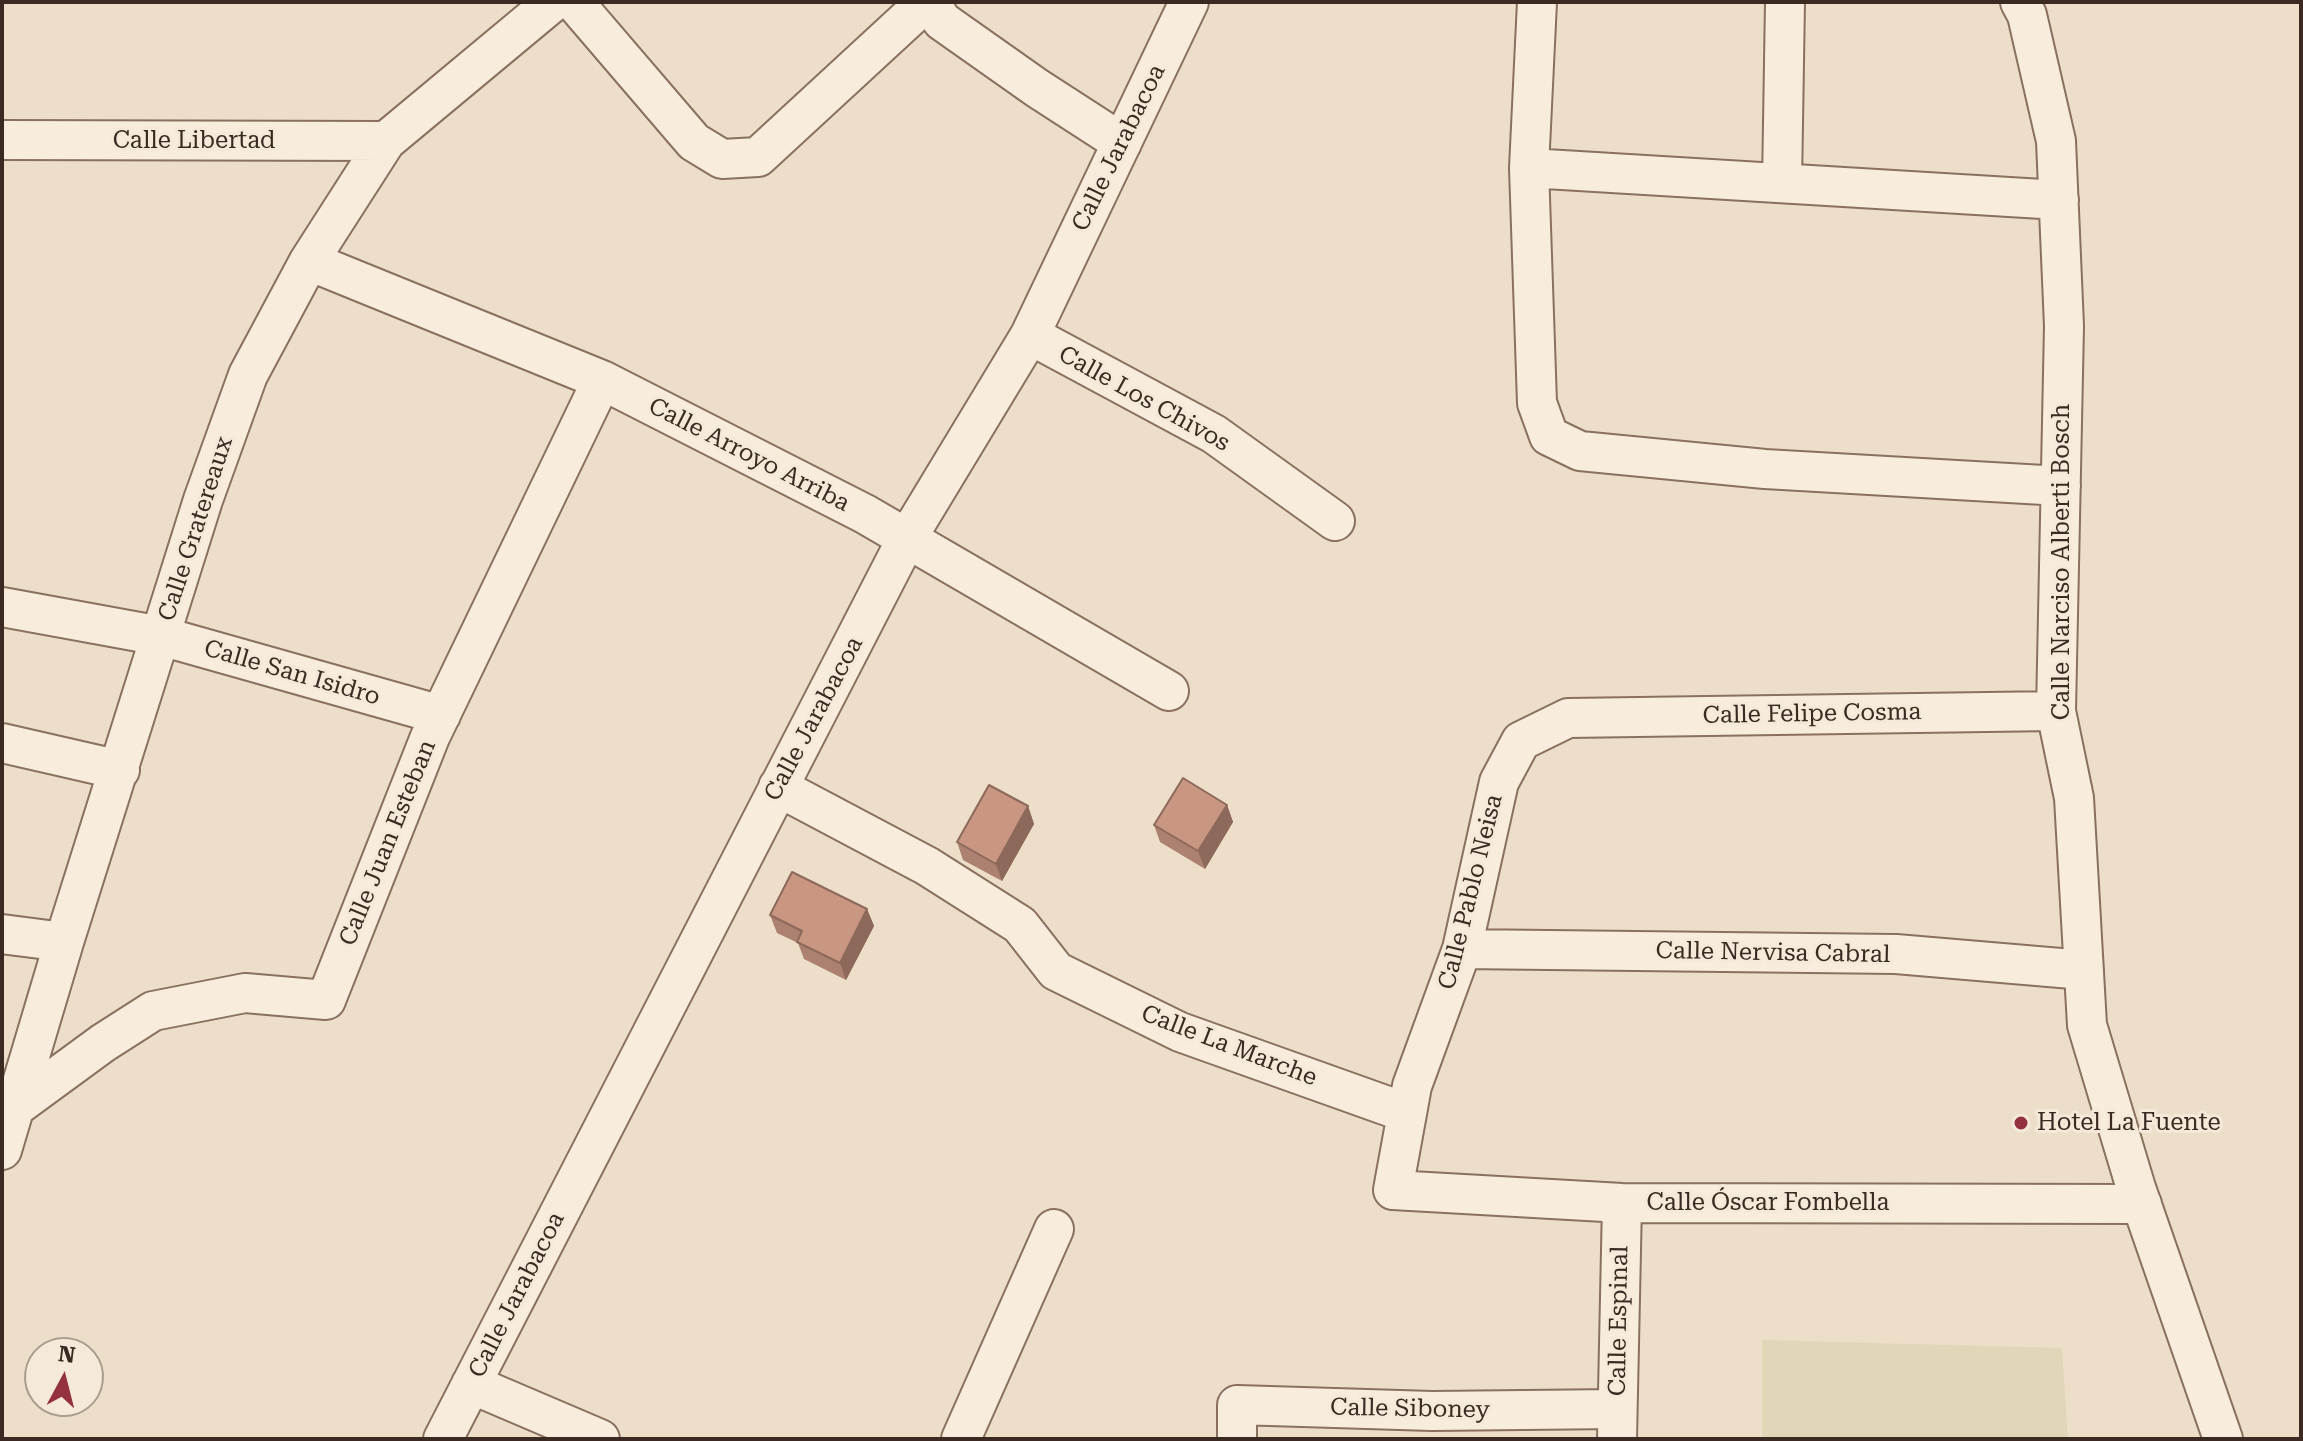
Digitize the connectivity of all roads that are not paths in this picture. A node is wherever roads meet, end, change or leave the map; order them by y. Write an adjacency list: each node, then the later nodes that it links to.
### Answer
1 (553, 2): 9 (street, Calle Gratereaux)
2 (574, 2): 3 (street)
3 (928, 2): 10 (street)
4 (1189, 2): 10 (street, Calle Jarabacoa)
5 (1537, 2): 11 (street)
6 (1785, 2): 12 (street)
7 (2031, 6): 13 (street, Calle Narciso Alberti Bosch)
8 (2, 140): 9 (street, Calle Libertad)
9 (386, 141): 14 (street, Calle Gratereaux)
10 (1122, 143): 15 (street, Calle Jarabacoa)
11 (1529, 168): 12 (street); 17 (street)
12 (1782, 183): 13 (street)
13 (2059, 200): 17 (street, Calle Narciso Alberti Bosch)
14 (309, 261): 16 (street, Calle Arroyo Arriba); 21 (street, Calle Gratereaux)
15 (1030, 335): 18 (street, Calle Los Chivos); 19 (street, Calle Jarabacoa)
16 (602, 380): 19 (street, Calle Arroyo Arriba); 24 (street, Calle Juan Esteban)
17 (2061, 486): 23 (street, Calle Narciso Alberti Bosch)
18 (1335, 521)
19 (906, 540): 22 (street, Calle Arroyo Arriba); 28 (street, Calle Jarabacoa)
20 (2, 607): 21 (street, Calle San Isidro)
21 (161, 636): 24 (street, Calle San Isidro); 27 (street, Calle Gratereaux)
22 (1169, 691)
23 (2056, 711): 25 (street, Calle Felipe Cosma); 32 (street, Calle Narciso Alberti Bosch)
24 (441, 715): 33 (street, Calle Juan Esteban)
25 (1568, 718): 31 (street, Calle Pablo Neisa)
26 (2, 743): 27 (street)
27 (120, 770): 30 (street, Calle Gratereaux)
28 (778, 787): 34 (street, Calle La Marche); 40 (street, Calle Jarabacoa)
29 (2, 934): 30 (street)
30 (64, 942): 33 (street, Calle Gratereaux)
31 (1462, 949): 32 (street, Calle Nervisa Cabral); 34 (street, Calle Pablo Neisa)
32 (2084, 970): 38 (street, Calle Narciso Alberti Bosch)
33 (17, 1106): 35 (street, Calle Gratereaux)
34 (1407, 1113): 36 (street, Calle Pablo Neisa)
35 (2, 1150)
36 (1393, 1190): 37 (street, Calle Óscar Fombella)
37 (1622, 1203): 38 (street, Calle Óscar Fombella); 41 (street, Calle Espinal)
38 (2142, 1204): 47 (street, Calle Narciso Alberti Bosch)
39 (1054, 1229): 45 (street)
40 (471, 1384): 43 (street, Calle Jarabacoa); 44 (street)
41 (1617, 1424): 42 (street, Calle Siboney)
42 (1433, 1425): 46 (street, Calle Siboney)
43 (443, 1439)
44 (600, 1439)
45 (961, 1439)
46 (1237, 1439)
47 (2223, 1439)

